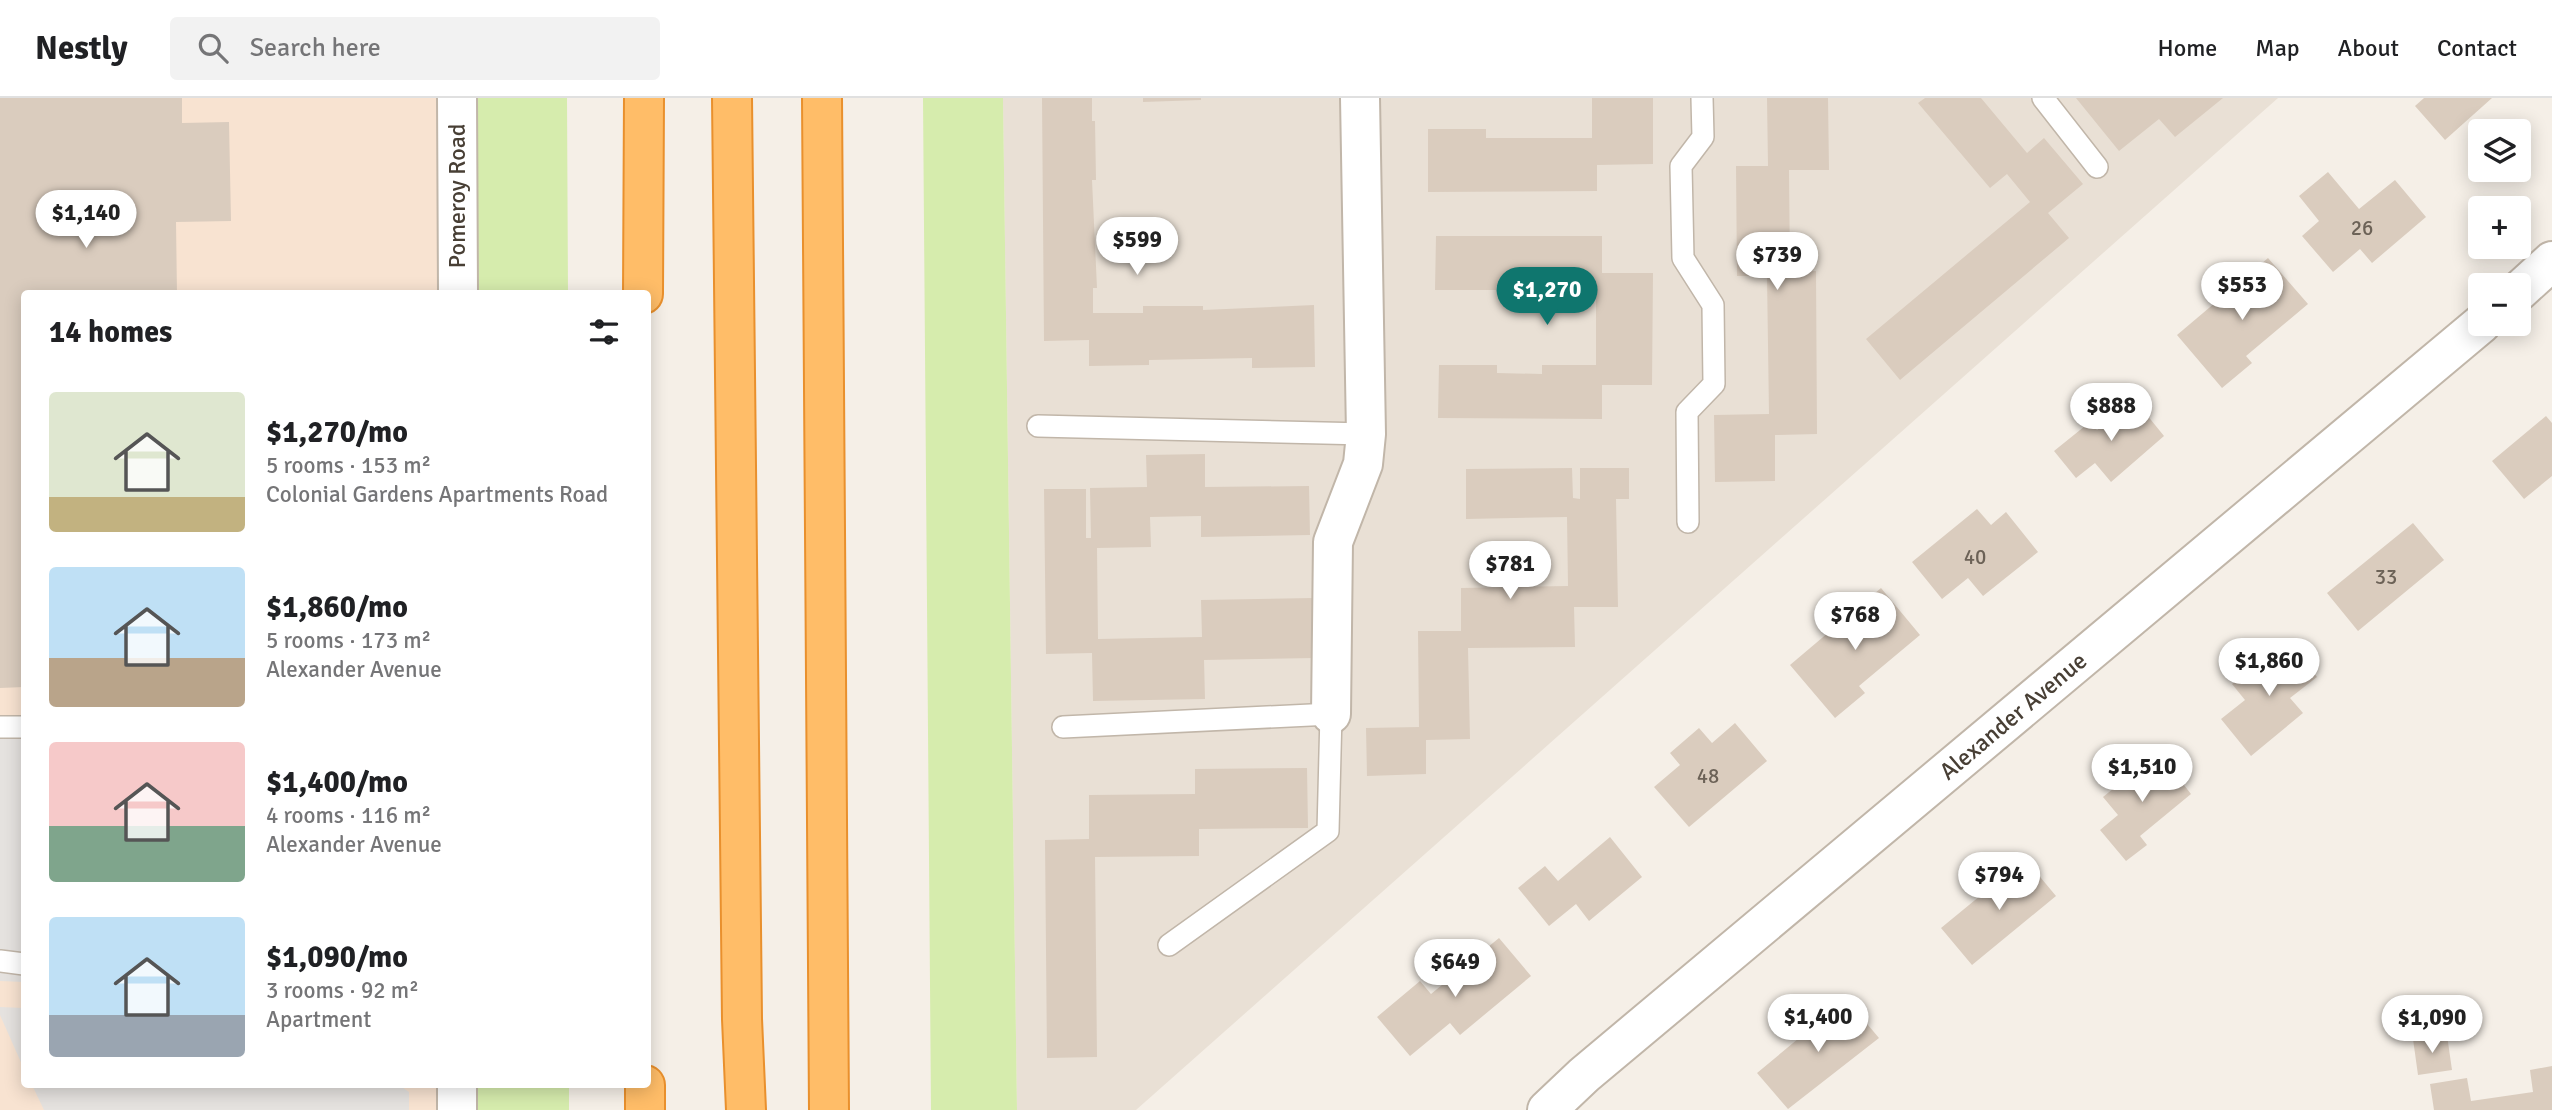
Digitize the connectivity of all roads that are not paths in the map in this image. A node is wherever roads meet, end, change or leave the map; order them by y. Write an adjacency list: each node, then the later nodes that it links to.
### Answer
1 (457, 98): 11 (street, Pomeroy Road)
2 (644, 98): 12 (highway)
3 (732, 98): 28 (highway)
4 (822, 98): 29 (highway)
5 (1360, 98): 15 (street)
6 (1702, 98): 16 (lane)
7 (2043, 98): 8 (lane)
8 (2098, 167)
9 (2552, 261): 10 (street)
10 (2531, 280)
11 (458, 290)
12 (643, 290)
13 (2468, 335): 30 (street, Alexander Avenue)
14 (1038, 426): 15 (lane)
15 (1366, 434): 17 (street)
16 (1688, 522)
17 (1331, 714): 20 (lane); 21 (lane)
18 (0, 727): 19 (lane)
19 (21, 727)
20 (1063, 727)
21 (1169, 945)
22 (0, 961): 23 (lane)
23 (21, 964)
24 (457, 1088): 26 (street)
25 (645, 1088): 27 (highway)
26 (457, 1110)
27 (645, 1110)
28 (746, 1110)
29 (829, 1110)
30 (1547, 1110)

